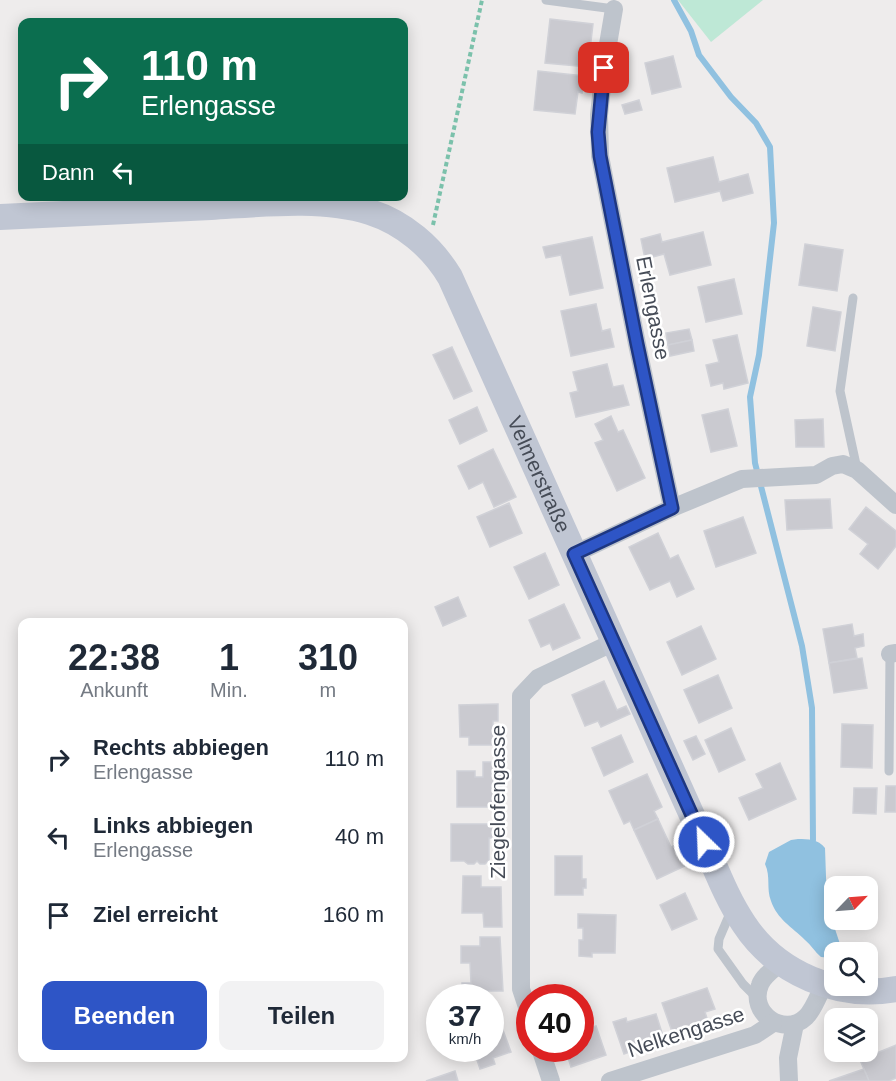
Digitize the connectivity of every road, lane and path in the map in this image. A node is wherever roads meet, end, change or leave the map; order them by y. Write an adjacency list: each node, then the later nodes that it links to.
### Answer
1 (482, 0): 4 (path)
2 (546, 0): 3 (lane)
3 (614, 9): 9 (street, Erlengasse)
4 (435, 215)
5 (0, 217): 10 (street, Velmerstraße)
6 (853, 297): 7 (lane)
7 (857, 470): 8 (street); 9 (street)
8 (896, 505)
9 (672, 508): 10 (street)
10 (574, 554): 11 (street, Velmerstraße)
11 (614, 642): 14 (street, Velmerstraße); 16 (street, Ziegelofengasse)
12 (893, 654): 13 (lane)
13 (889, 771)
14 (733, 906): 15 (street, Velmerstraße); 20 (lane)
15 (782, 962): 17 (street, Velmerstraße); 20 (street)
16 (521, 984)
17 (824, 984): 22 (street)
18 (896, 989): 19 (street, Velmerstraße)
19 (878, 992)
20 (757, 998): 21 (street)
21 (773, 1023): 22 (street); 25 (street, Nelkengasse)
22 (795, 1024): 26 (street)
23 (545, 1062): 24 (street)
24 (551, 1081)
25 (610, 1081)
26 (789, 1081)

